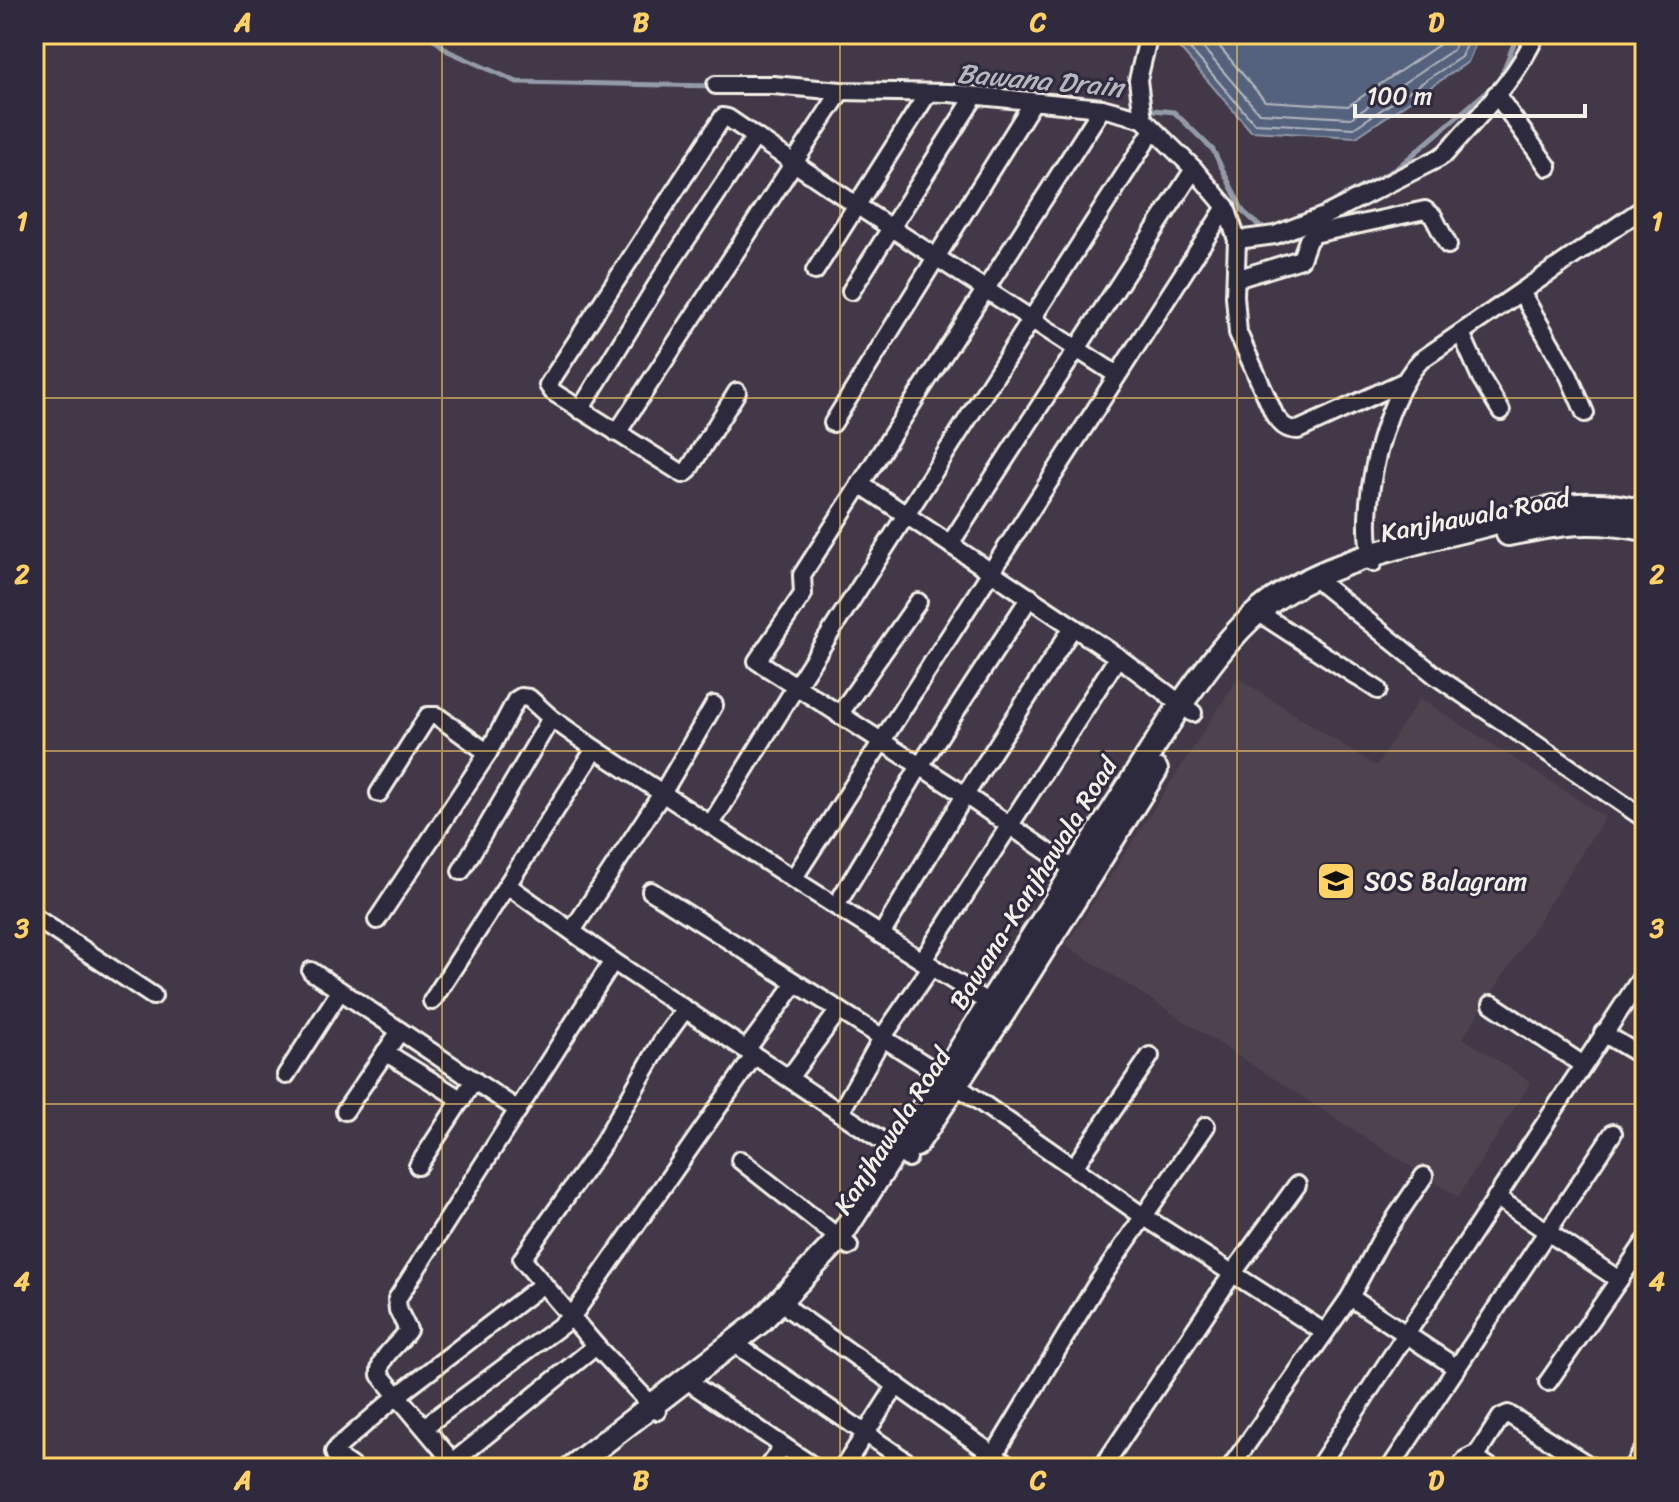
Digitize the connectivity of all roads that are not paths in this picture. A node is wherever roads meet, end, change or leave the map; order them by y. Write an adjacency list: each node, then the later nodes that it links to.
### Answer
1 (1149, 34): 10 (street)
2 (1536, 34): 6 (street)
3 (716, 85): 4 (street)
4 (841, 91): 5 (street); 12 (street)
5 (928, 93): 7 (street); 15 (street)
6 (1496, 94): 13 (street); 19 (street)
7 (975, 96): 8 (street); 18 (street)
8 (1033, 102): 9 (street); 21 (street)
9 (1102, 108): 10 (street); 24 (street)
10 (1146, 121): 14 (street); 27 (street)
11 (755, 137): 12 (street); 33 (street); 33 (street)
12 (793, 163): 15 (street); 37 (street)
13 (1548, 167)
14 (1194, 169): 16 (street); 29 (street)
15 (856, 205): 18 (street); 22 (street)
16 (1226, 207): 19 (street); 30 (street)
17 (1645, 207): 26 (street)
18 (892, 228): 21 (street); 25 (street)
19 (1237, 240): 23 (street)
20 (1448, 245): 23 (street)
21 (936, 256): 24 (street); 36 (street)
22 (815, 271)
23 (1236, 279): 31 (street)
24 (986, 288): 27 (street); 38 (street)
25 (851, 291)
26 (1521, 292): 28 (street); 35 (street)
27 (1032, 319): 29 (street); 40 (street)
28 (1461, 333): 31 (street); 34 (street)
29 (1077, 348): 30 (street); 42 (street)
30 (1117, 375): 44 (street)
31 (1405, 381): 43 (street)
32 (737, 392): 37 (street)
33 (580, 410): 37 (street)
34 (1501, 411)
35 (1585, 413)
36 (833, 423)
37 (617, 433)
38 (860, 484): 40 (street); 51 (street)
39 (1645, 513): 43 (main road, Bawana-Kanjhawala Road)
40 (906, 515): 42 (street); 51 (street)
41 (1645, 529): 43 (main road, Kanjhawala Road)
42 (950, 544): 44 (street)
43 (1372, 559): 45 (main road, Bawana-Kanjhawala Road)
44 (990, 572): 46 (street); 57 (street)
45 (1320, 582): 48 (main road, Bawana-Kanjhawala Road); 64 (street)
46 (1030, 597): 49 (street); 60 (street)
47 (918, 602): 55 (street)
48 (1264, 614): 52 (street); 54 (main road, Bawana-Kanjhawala Road)
49 (1073, 627): 50 (street); 63 (street)
50 (1118, 657): 54 (street); 66 (street)
51 (795, 688): 55 (street); 65 (street)
52 (1378, 690)
53 (714, 705): 61 (street)
54 (1187, 708): 68 (main road, Bawana-Kanjhawala Road)
55 (839, 715): 57 (street)
56 (551, 718): 58 (street); 59 (street); 67 (street)
57 (880, 740): 60 (street); 69 (street)
58 (595, 749): 61 (street); 70 (street)
59 (488, 753): 62 (street); 74 (street)
60 (920, 766): 63 (street); 72 (street)
61 (663, 792): 65 (street); 75 (street)
62 (379, 793)
63 (965, 795): 66 (street); 76 (street)
64 (1645, 819)
65 (711, 824): 69 (street)
66 (1009, 825): 68 (street); 78 (street)
67 (461, 871)
68 (1080, 874): 86 (main road, Bawana-Kanjhawala Road)
69 (793, 879): 72 (street)
70 (507, 885): 75 (street); 84 (street)
71 (651, 891): 81 (street)
72 (836, 906): 76 (street)
73 (34, 917): 83 (street)
74 (377, 920)
75 (572, 931): 77 (street)
76 (881, 935): 78 (street)
77 (613, 961): 87 (street); 102 (street)
78 (928, 963): 86 (street); 91 (street)
79 (311, 971): 82 (street)
80 (1645, 972): 90 (street)
81 (796, 983): 88 (street); 93 (street)
82 (340, 991): 89 (street); 97 (street)
83 (153, 996)
84 (432, 1001)
85 (1492, 1004): 96 (street)
86 (997, 1008): 100 (main road, Bawana-Kanjhawala Road)
87 (685, 1009): 93 (street); 120 (street)
88 (839, 1010): 91 (street); 98 (street)
89 (400, 1031): 92 (street); 99 (street)
90 (1603, 1033): 95 (street); 96 (street)
91 (882, 1038): 100 (street); 104 (street)
92 (385, 1052): 101 (street); 103 (street)
93 (750, 1053): 98 (street); 123 (street)
94 (1150, 1056): 110 (street)
95 (1645, 1058)
96 (1583, 1065): 113 (street)
97 (286, 1075)
98 (789, 1078): 104 (street)
99 (474, 1080): 101 (street); 102 (street)
100 (949, 1080): 107 (main road, Bawana-Kanjhawala Road); 110 (street)
101 (462, 1100): 109 (street)
102 (518, 1110): 132 (street)
103 (345, 1111)
104 (840, 1113): 107 (street)
105 (1206, 1126): 114 (street)
106 (1613, 1133): 115 (street)
107 (902, 1154): 116 (main road, Bawana-Kanjhawala Road)
108 (740, 1160): 116 (street)
109 (418, 1166)
110 (1074, 1167): 114 (street)
111 (1424, 1176): 121 (street)
112 (1297, 1185): 118 (street)
113 (1496, 1197): 115 (street); 125 (street)
114 (1143, 1216): 118 (street); 139 (street)
115 (1547, 1232): 119 (street); 128 (street)
116 (844, 1242): 122 (main road, Bawana-Kanjhawala Road)
117 (1642, 1251): 119 (street)
118 (1233, 1273): 124 (street); 149 (street)
119 (1619, 1280): 129 (street)
120 (543, 1284): 123 (street); 132 (street)
121 (1350, 1297): 124 (street); 125 (street)
122 (787, 1306): 127 (main road); 130 (street); 133 (main road, Bawana-Kanjhawala Road)
123 (571, 1318): 126 (street); 134 (street)
124 (1324, 1332): 150 (street)
125 (1406, 1334): 128 (street); 151 (street)
126 (596, 1346): 133 (street); 140 (street)
127 (744, 1350): 131 (main road); 135 (street)
128 (1457, 1368): 152 (street)
129 (1548, 1382)
130 (897, 1385): 135 (street); 139 (street)
131 (695, 1386): 133 (main road); 136 (street)
132 (397, 1396): 134 (street); 142 (street)
133 (655, 1409): 141 (main road); 143 (main road, Bawana-Kanjhawala Road)
134 (424, 1427): 140 (street)
135 (866, 1434): 146 (street); 147 (street)
136 (783, 1446): 144 (street); 145 (street)
137 (1645, 1448): 156 (street)
138 (1478, 1453): 153 (street); 154 (street); 155 (street)
139 (994, 1455): 148 (street)
140 (456, 1465)
141 (591, 1465)
142 (354, 1468)
143 (571, 1468)
144 (767, 1468)
145 (816, 1468)
146 (843, 1468)
147 (916, 1468)
148 (1012, 1468)
149 (1102, 1468)
150 (1230, 1468)
151 (1318, 1468)
152 (1390, 1468)
153 (1460, 1468)
154 (1491, 1468)
155 (1593, 1468)
156 (1632, 1468)

